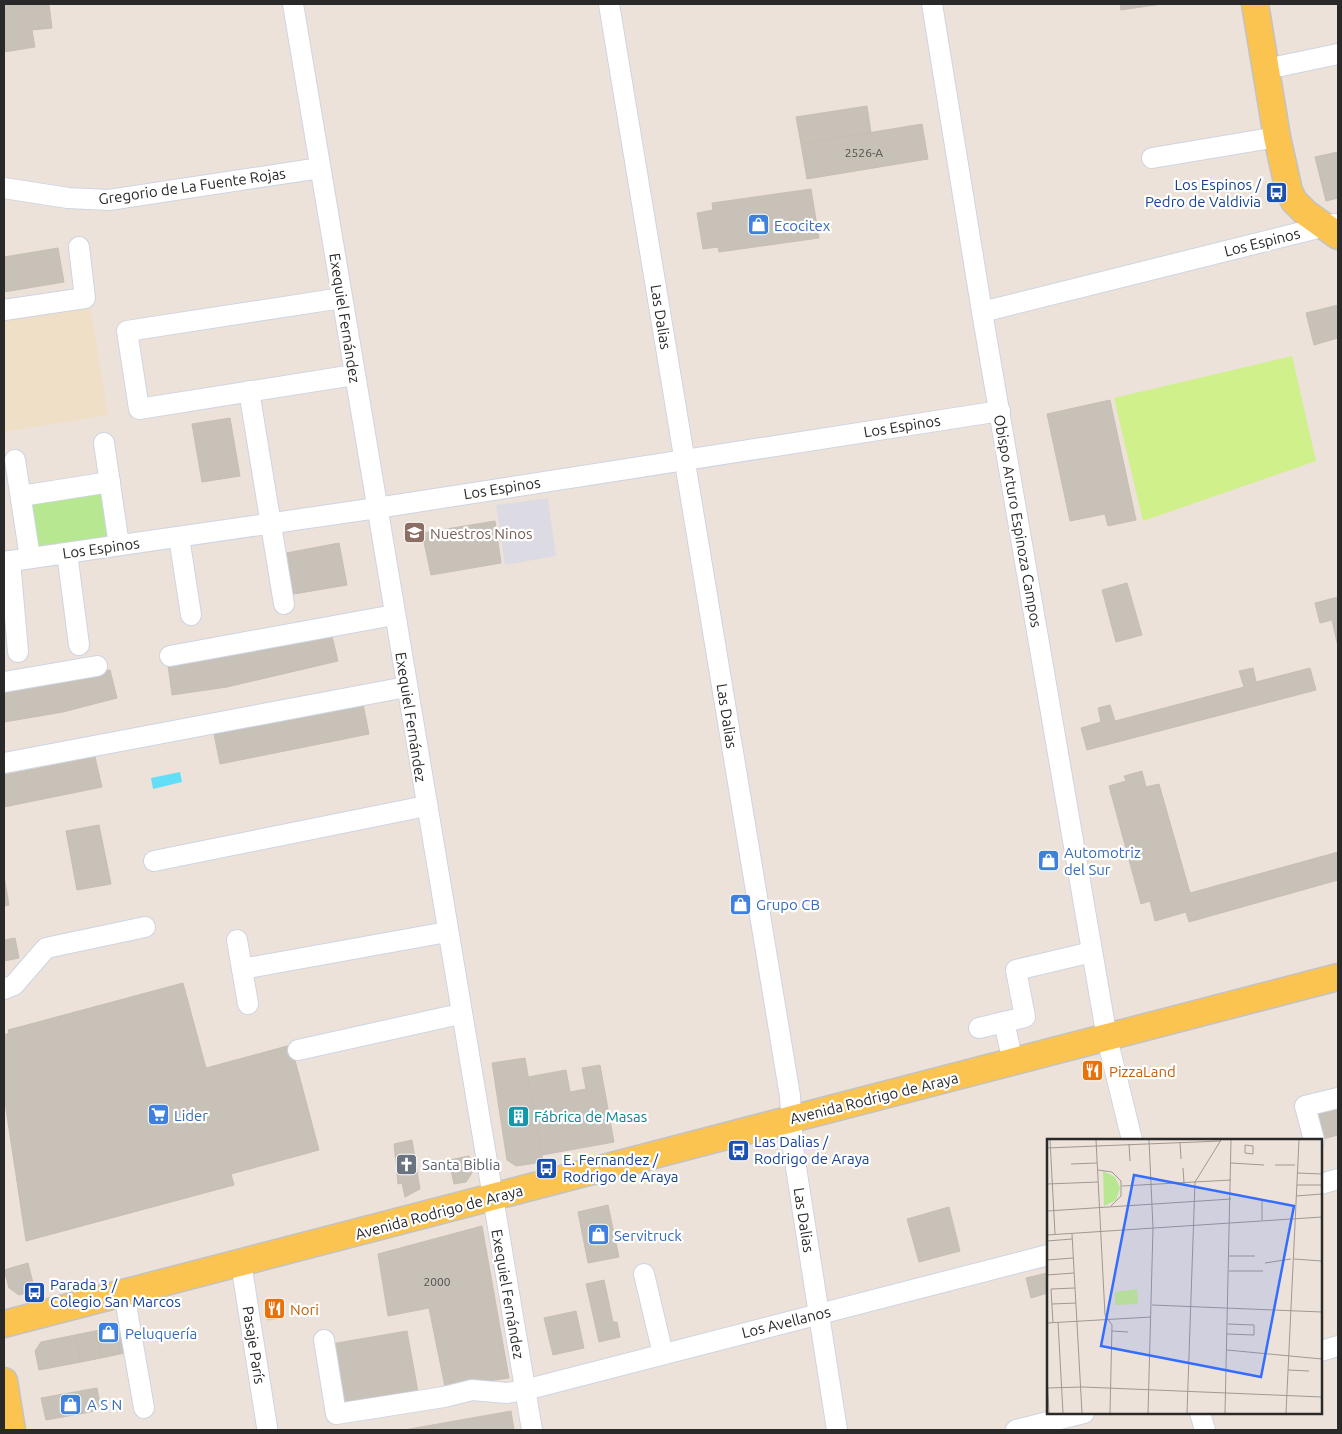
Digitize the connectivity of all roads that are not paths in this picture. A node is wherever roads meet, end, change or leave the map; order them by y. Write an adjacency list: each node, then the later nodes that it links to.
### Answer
1 (293, 4): 9 (street, Exequiel Fernández)
2 (609, 4): 21 (street, Las Dalias)
3 (932, 4): 15 (street, Obispo Arturo Espinoza Campos)
4 (1255, 4): 6 (main road)
5 (1338, 54): 6 (street)
6 (1266, 69): 7 (main road)
7 (1277, 137): 8 (street); 11 (main road)
8 (1152, 158)
9 (320, 168): 10 (street, Gregorio de La Fuente Rojas); 13 (street, Exequiel Fernández)
10 (4, 188)
11 (1333, 229): 15 (street, Los Espinos)
12 (79, 247): 14 (street)
13 (342, 298): 16 (street, Exequiel Fernández); 17 (street)
14 (4, 310)
15 (982, 312): 18 (street, Obispo Arturo Espinoza Campos)
16 (354, 375): 17 (street); 24 (street, Exequiel Fernández)
17 (249, 392): 25 (street)
18 (1000, 411): 21 (street, Los Espinos); 45 (street, Obispo Arturo Espinoza Campos)
19 (104, 443): 22 (street)
20 (15, 460): 23 (street)
21 (685, 460): 24 (street, Los Espinos); 57 (street, Las Dalias)
22 (110, 482): 23 (street); 27 (street)
23 (21, 496): 29 (street)
24 (377, 508): 25 (street, Los Espinos); 31 (street, Exequiel Fernández)
25 (271, 523): 26 (street, Los Espinos); 30 (street)
26 (179, 537): 27 (street, Los Espinos); 32 (street)
27 (120, 545): 28 (street, Los Espinos)
28 (67, 553): 29 (street, Los Espinos); 33 (street)
29 (15, 561): 34 (street)
30 (284, 604)
31 (394, 614): 35 (street); 38 (street, Exequiel Fernández)
32 (191, 615)
33 (79, 645)
34 (18, 652)
35 (170, 656)
36 (97, 666): 37 (street)
37 (4, 682)
38 (406, 687): 39 (street); 40 (street, Exequiel Fernández)
39 (4, 763)
40 (426, 806): 41 (street); 43 (street, Exequiel Fernández)
41 (154, 861)
42 (146, 927): 48 (street)
43 (447, 932): 46 (street); 50 (street, Exequiel Fernández)
44 (237, 940): 46 (street)
45 (1092, 952): 51 (street); 53 (street, Obispo Arturo Espinoza Campos)
46 (242, 969): 49 (street)
47 (1338, 977): 53 (main road, Avenida Rodrigo de Araya)
48 (4, 990)
49 (248, 1004)
50 (460, 1014): 54 (street); 60 (street, Exequiel Fernández)
51 (1004, 1022): 52 (street); 55 (street)
52 (979, 1028)
53 (1107, 1038): 55 (main road, Avenida Rodrigo de Araya); 58 (street, Obispo Arturo Espinoza Campos)
54 (298, 1050)
55 (1013, 1062): 57 (main road, Avenida Rodrigo de Araya)
56 (1338, 1098): 59 (street)
57 (792, 1119): 60 (main road, Avenida Rodrigo de Araya); 65 (street, Las Dalias)
58 (1132, 1139)
59 (1314, 1139)
60 (491, 1198): 62 (main road, Avenida Rodrigo de Araya); 72 (street, Exequiel Fernández)
61 (1047, 1255): 65 (street, Los Avellanos)
62 (241, 1263): 64 (main road, Avenida Rodrigo de Araya); 76 (street, Pasaje París)
63 (644, 1274): 70 (street)
64 (124, 1294): 66 (main road, Avenida Rodrigo de Araya); 73 (street)
65 (819, 1314): 70 (street, Los Avellanos); 80 (street, Las Dalias)
66 (4, 1324)
67 (324, 1340): 72 (street, Los Avellanos)
68 (1338, 1346): 69 (street)
69 (1322, 1351)
70 (663, 1354): 72 (street, Los Avellanos)
71 (4, 1381): 78 (main road)
72 (525, 1390): 79 (street, Exequiel Fernández)
73 (144, 1408)
74 (1080, 1414): 77 (street)
75 (1200, 1414): 81 (street)
76 (267, 1427)
77 (1025, 1429)
78 (12, 1430)
79 (532, 1430)
80 (836, 1430)
81 (1205, 1430)

